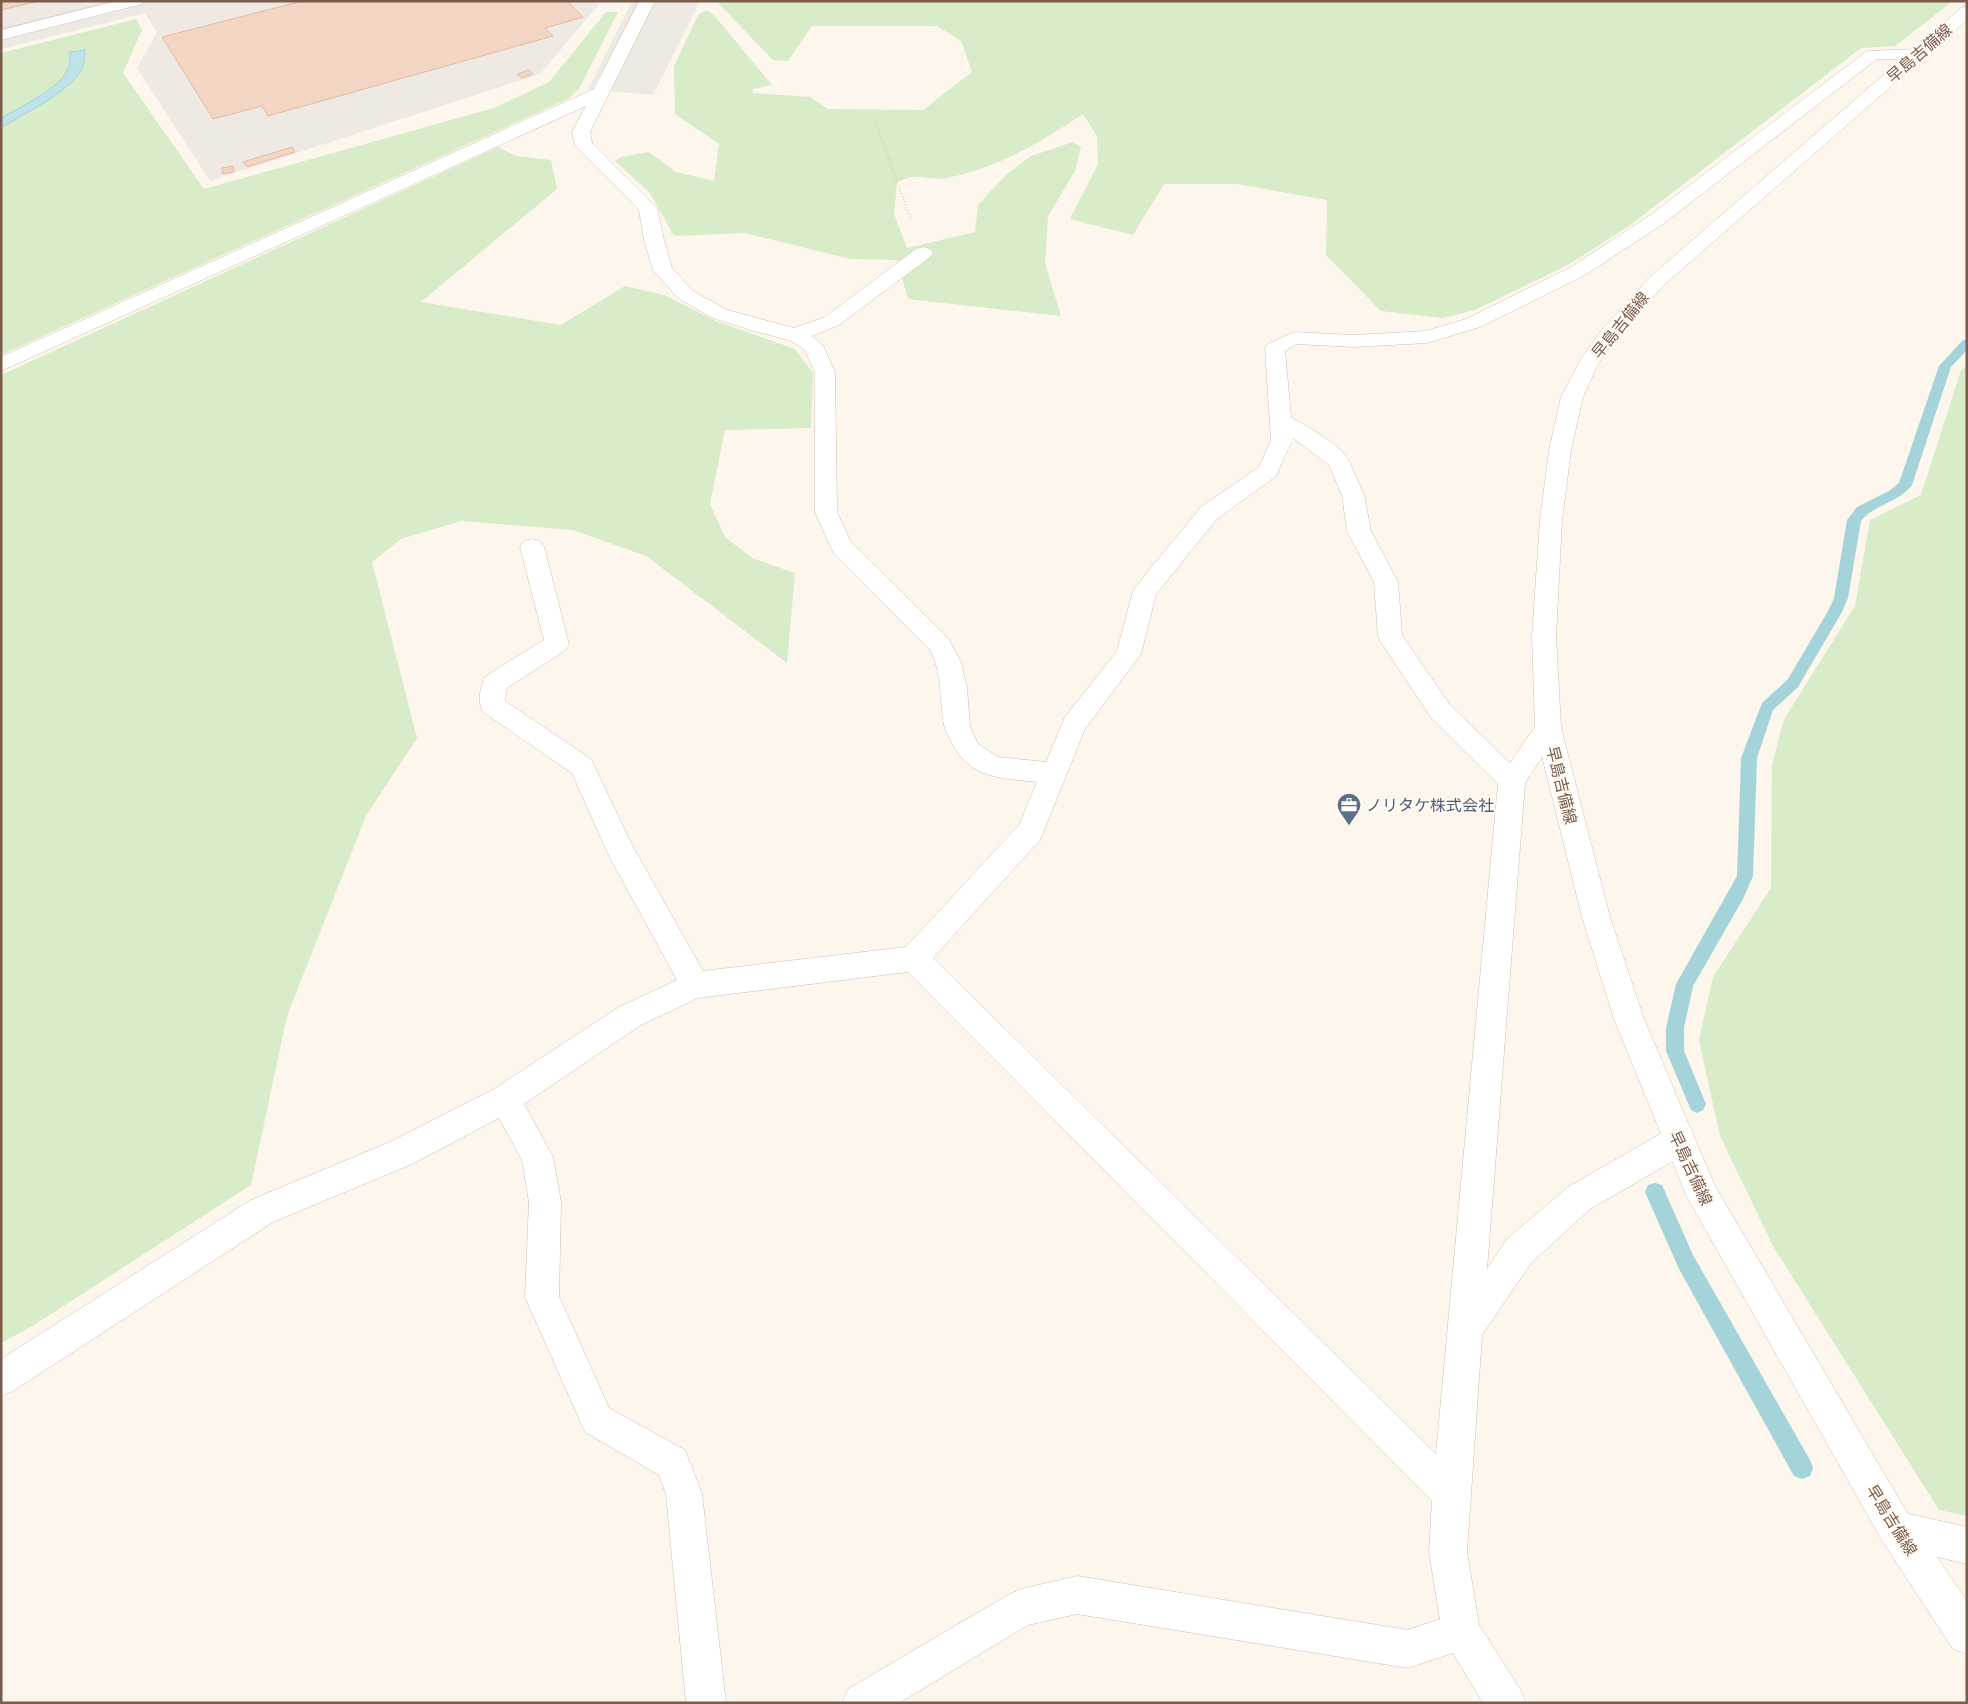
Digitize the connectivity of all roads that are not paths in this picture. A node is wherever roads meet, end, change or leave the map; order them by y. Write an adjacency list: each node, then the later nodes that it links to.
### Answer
1 (136, 1): 4 (street)
2 (648, 1): 6 (street)
3 (1967, 11): 5 (street, 早島吉備線)
4 (1, 35)
5 (1918, 54): 10 (street); 12 (street, 早島吉備線)
6 (602, 92): 8 (street); 9 (street)
7 (923, 253): 8 (street)
8 (796, 334): 13 (street)
9 (1, 366)
10 (1281, 420): 13 (street); 14 (street)
11 (532, 547): 16 (street)
12 (1548, 728): 14 (street); 18 (street, 早島吉備線)
13 (1055, 773): 15 (street)
14 (1512, 781): 19 (street)
15 (914, 959): 16 (street); 21 (street)
16 (695, 985): 17 (street)
17 (505, 1099): 20 (street); 26 (street)
18 (1678, 1141): 19 (street); 22 (street, 早島吉備線)
19 (1465, 1329): 21 (street)
20 (1, 1379)
21 (1451, 1494): 24 (street)
22 (1896, 1529): 23 (street); 25 (street, 早島吉備線)
23 (1967, 1546)
24 (1461, 1631): 27 (street); 28 (street)
25 (1967, 1635)
26 (706, 1703)
27 (862, 1703)
28 (1506, 1703)

